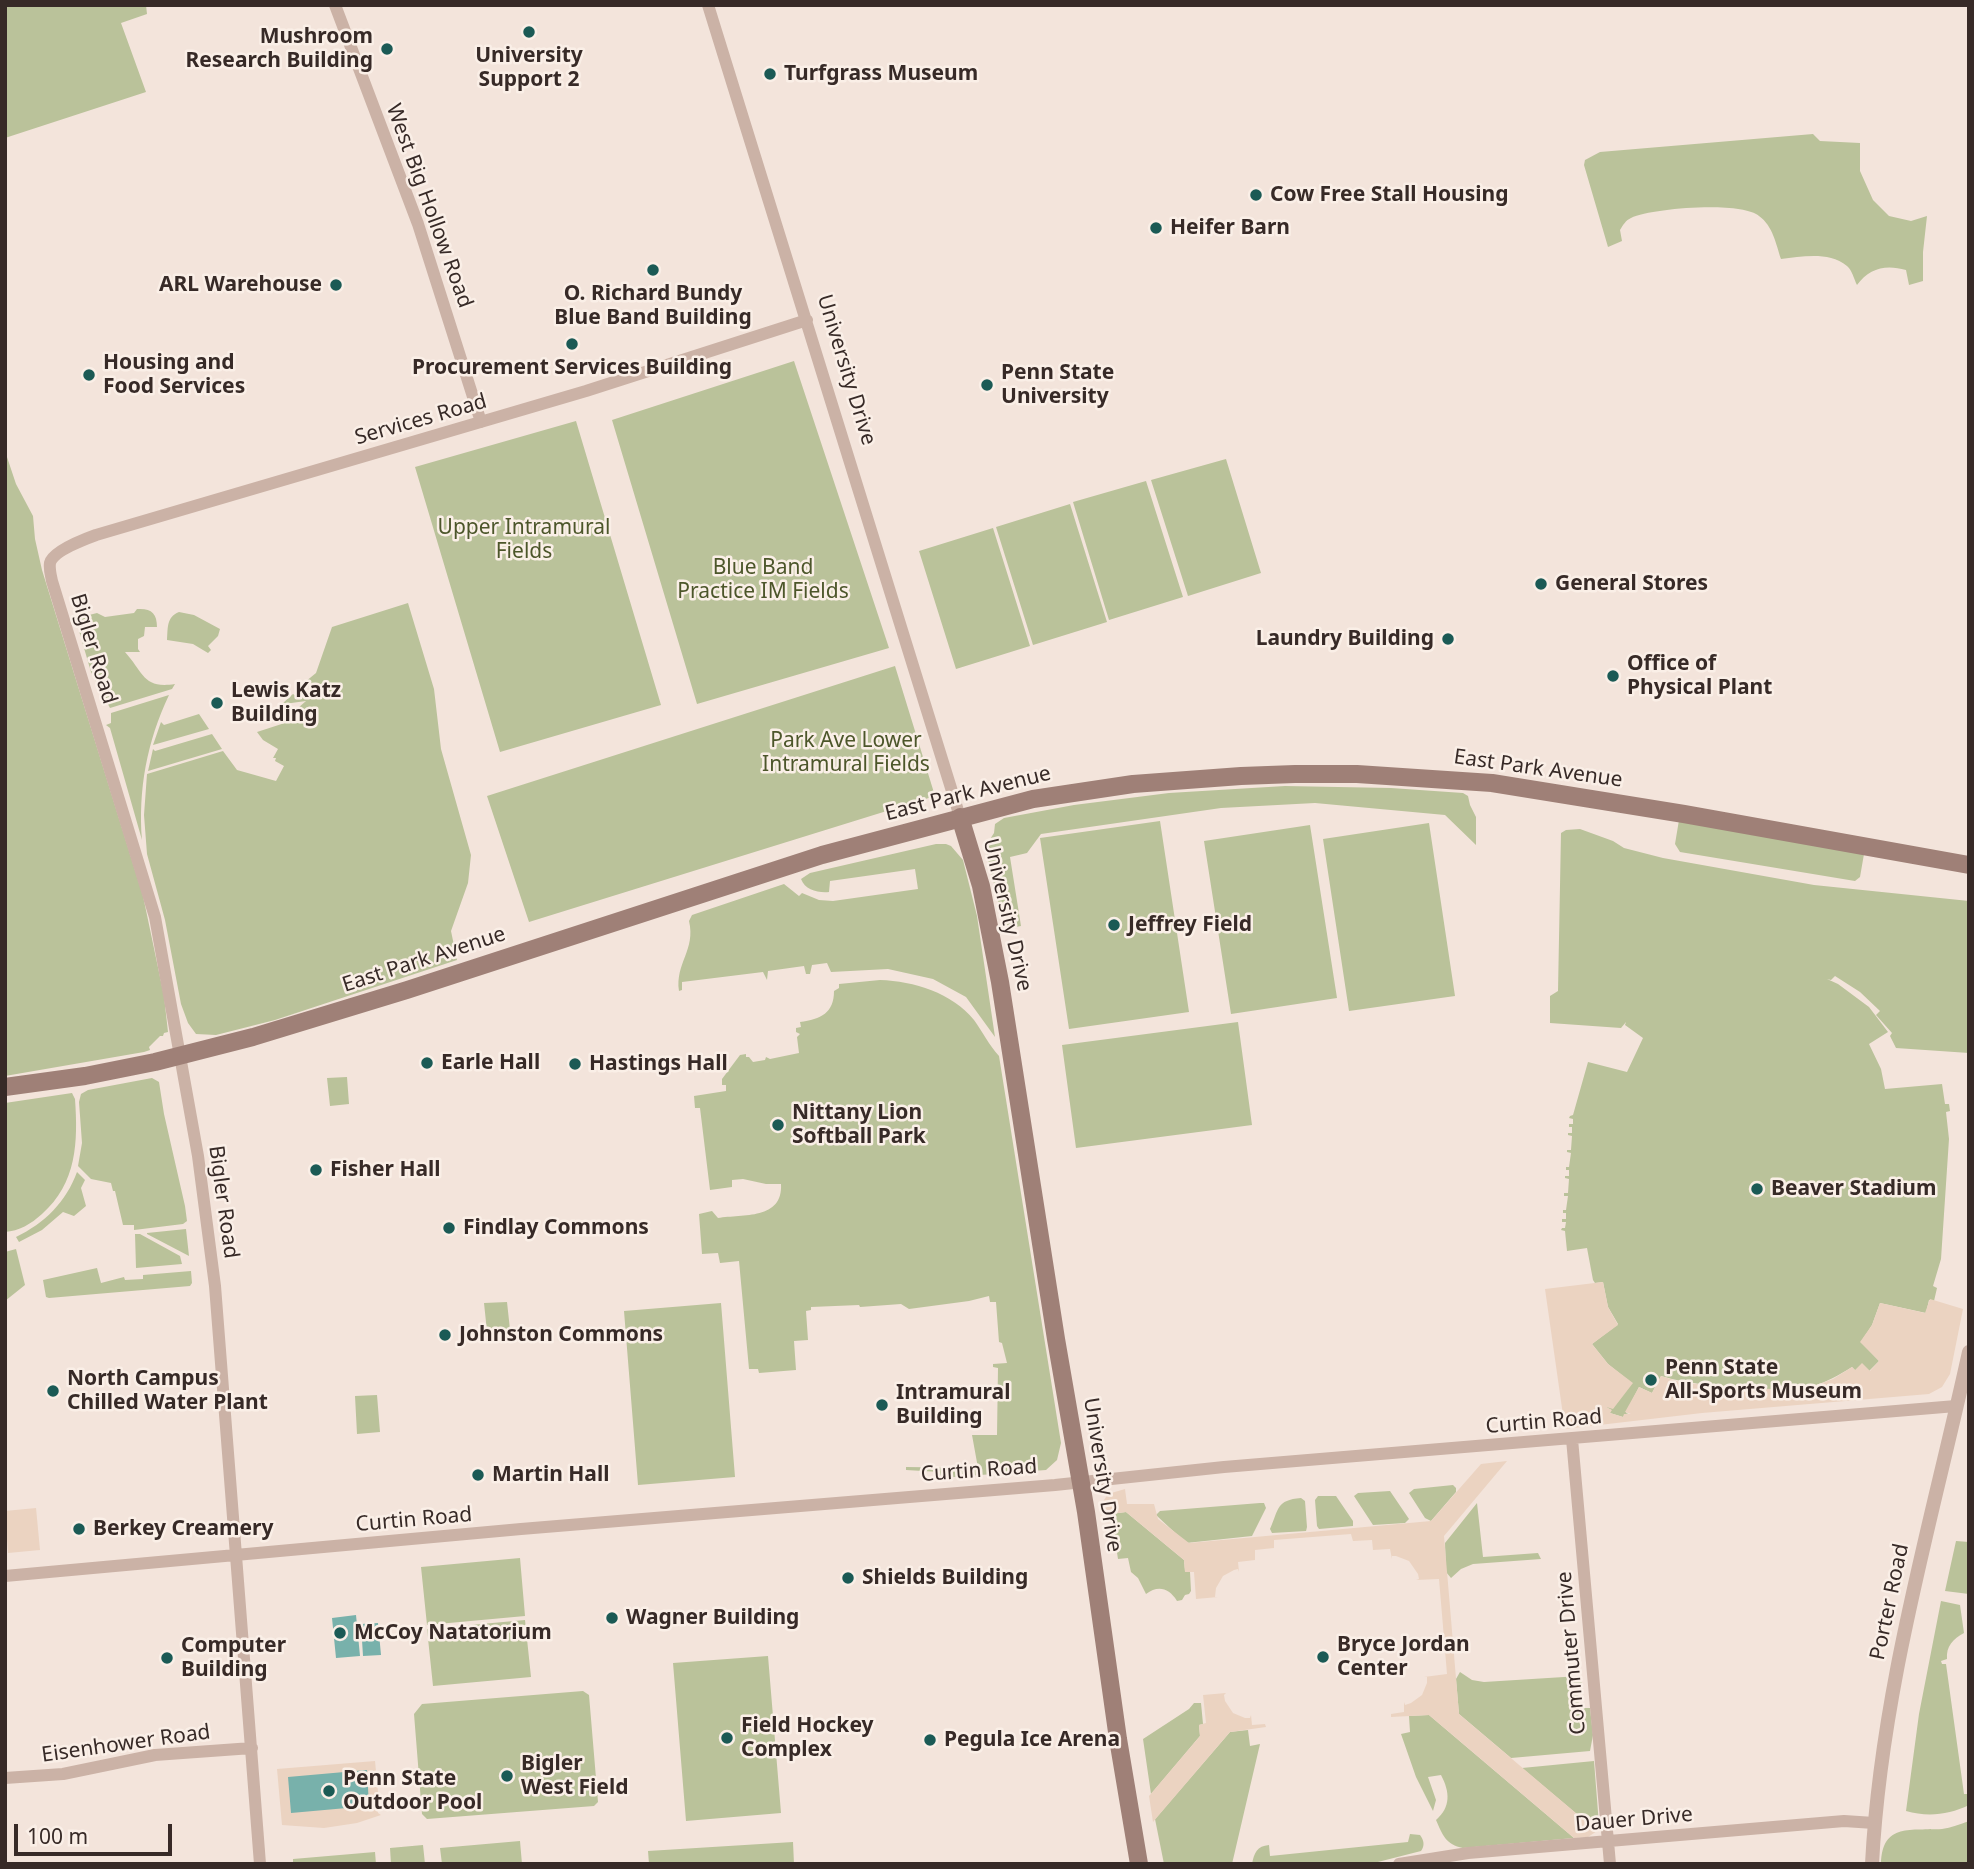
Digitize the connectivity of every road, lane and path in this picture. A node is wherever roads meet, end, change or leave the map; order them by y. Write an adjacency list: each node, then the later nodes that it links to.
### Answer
1 (335, 5): 4 (street, West Big Hollow Road)
2 (708, 5): 3 (street, University Drive)
3 (807, 320): 4 (street, Services Road); 6 (street, University Drive)
4 (481, 422): 5 (street, Services Road)
5 (50, 564): 8 (street, Bigler Road)
6 (960, 817): 7 (main road, East Park Avenue); 8 (main road, East Park Avenue); 13 (main road, University Drive)
7 (1969, 865)
8 (180, 1056): 9 (main road, East Park Avenue); 14 (street, Bigler Road)
9 (5, 1087)
10 (1969, 1352): 11 (street, Porter Road)
11 (1956, 1406): 12 (street, Curtin Road); 18 (street, Porter Road)
12 (1572, 1439): 13 (street, Curtin Road); 19 (street, Commuter Drive)
13 (1081, 1482): 14 (street, Curtin Road); 21 (main road, University Drive)
14 (237, 1555): 15 (street, Curtin Road); 16 (street, Bigler Road)
15 (5, 1576)
16 (252, 1748): 17 (street, Eisenhower Road); 20 (street, Bigler Road)
17 (5, 1779)
18 (1874, 1823): 19 (street, Dauer Drive); 24 (street, Porter Road)
19 (1608, 1841): 22 (street, Dauer Drive); 23 (street, Commuter Drive)
20 (260, 1864)
21 (1139, 1864)
22 (1399, 1864)
23 (1610, 1864)
24 (1872, 1864)

